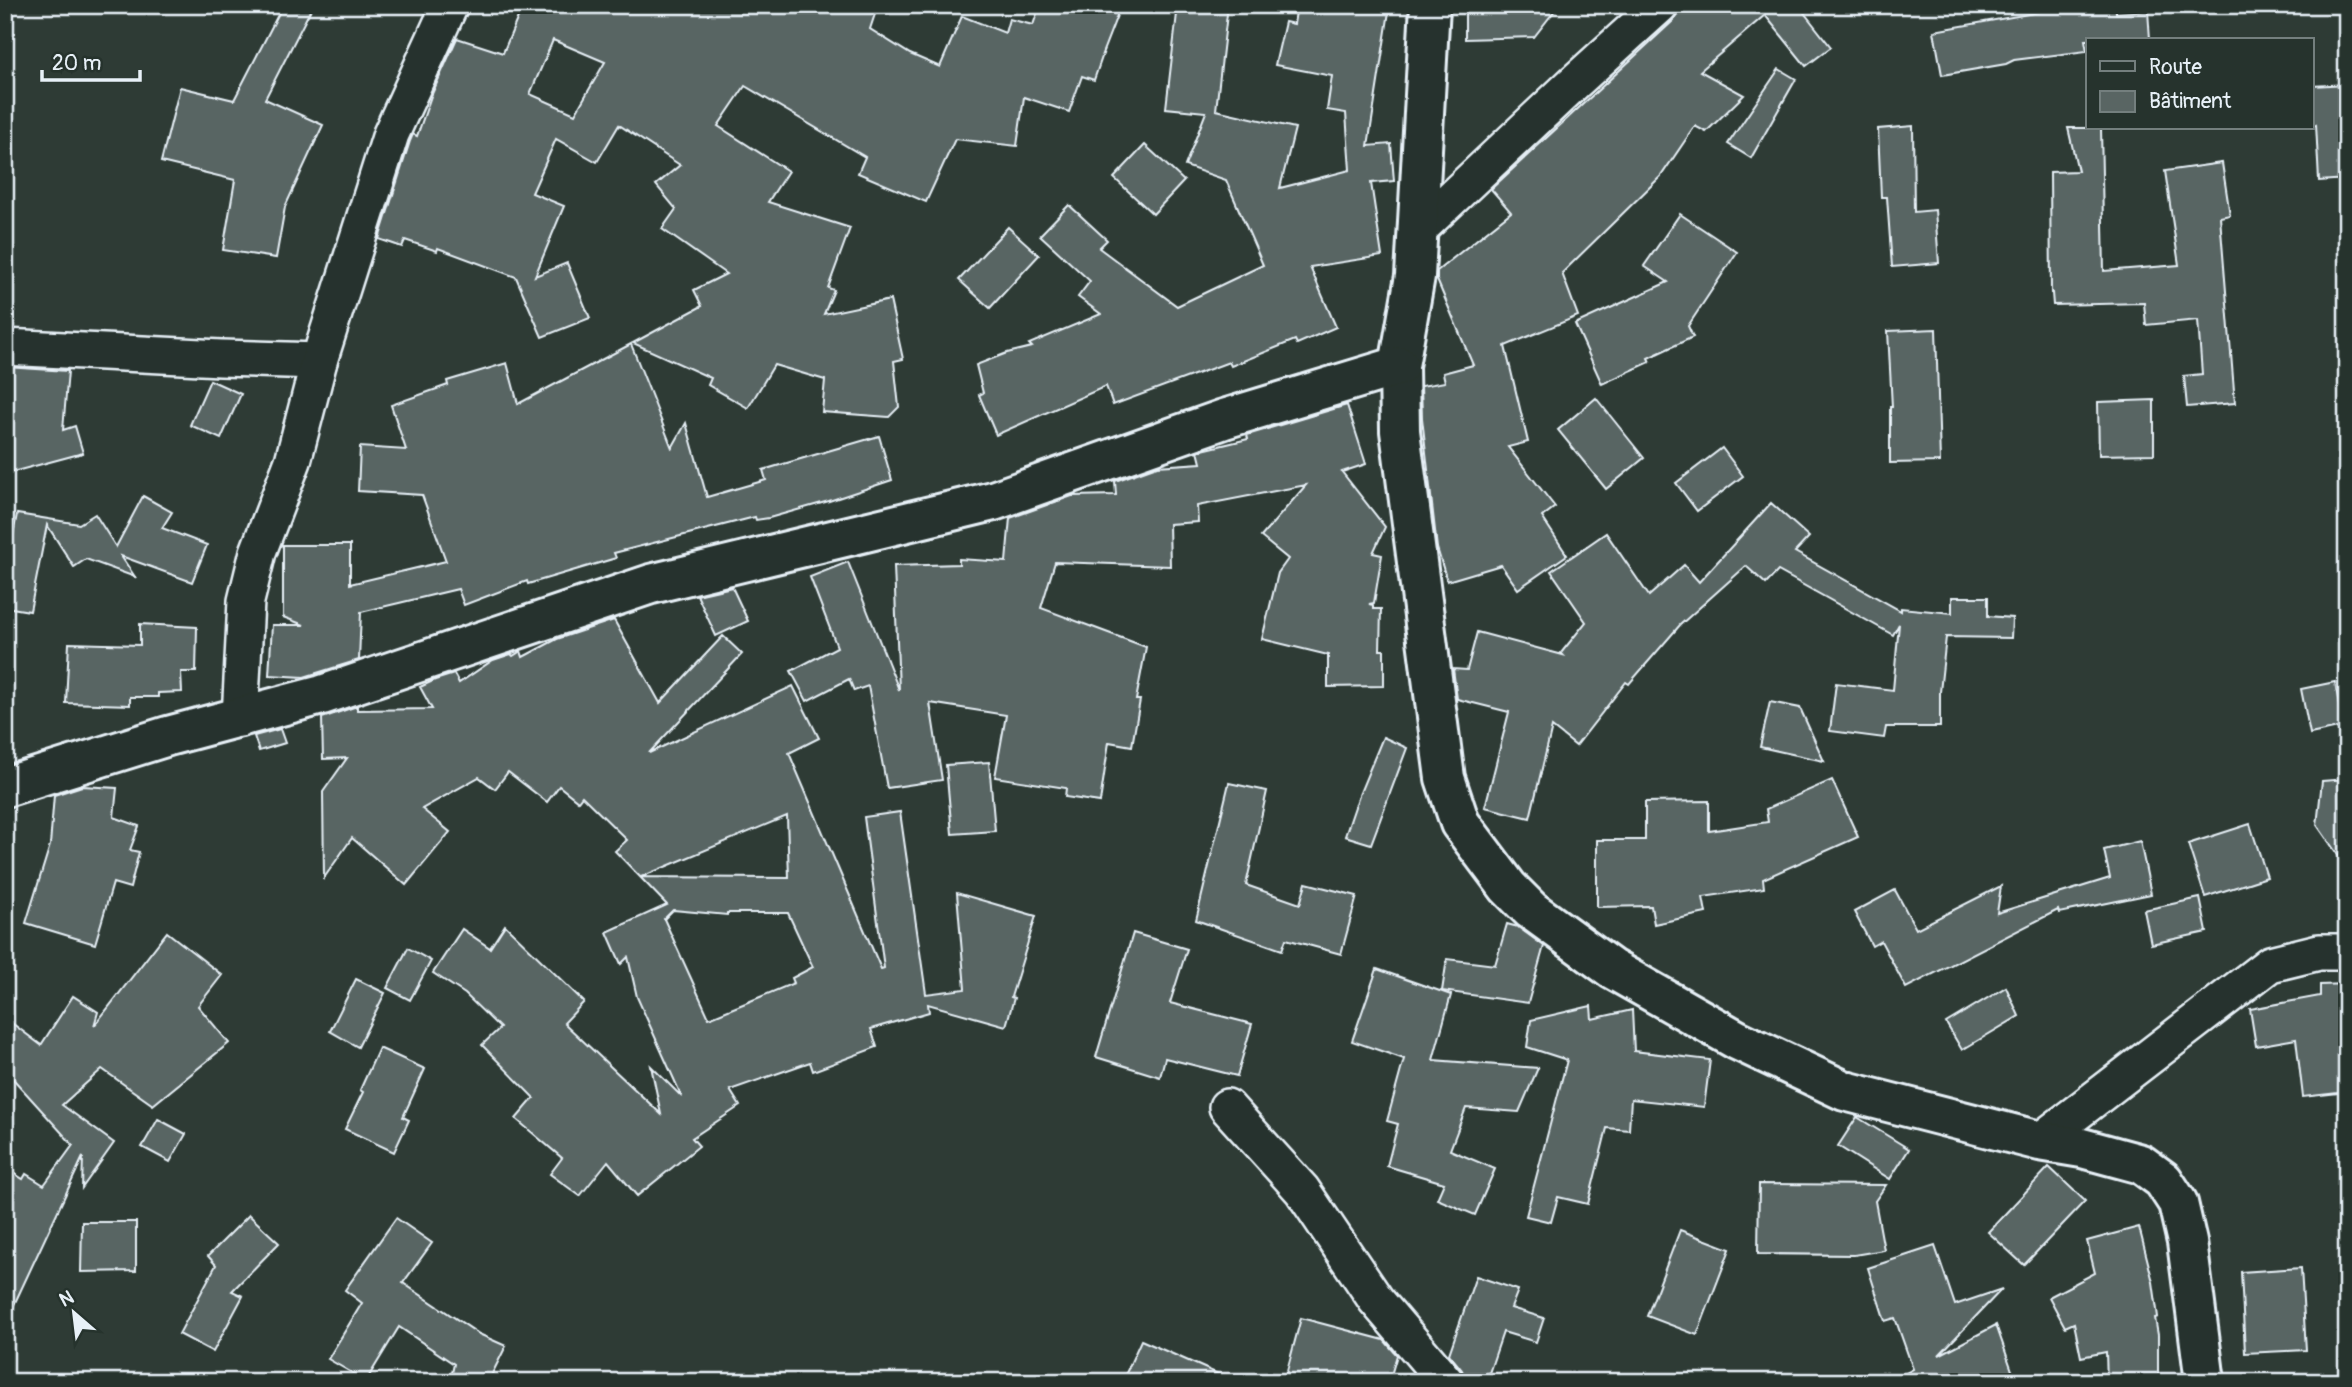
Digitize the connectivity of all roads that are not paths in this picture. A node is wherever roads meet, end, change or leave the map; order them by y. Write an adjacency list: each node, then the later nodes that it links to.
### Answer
1 (450, 5): 6 (street)
2 (1430, 5): 4 (street)
3 (1660, 5): 4 (street)
4 (1417, 231): 7 (street)
5 (5, 347): 6 (street)
6 (319, 361): 8 (street)
7 (1399, 366): 8 (street); 12 (street)
8 (240, 719): 9 (street)
9 (5, 787)
10 (2347, 952): 12 (street)
11 (1227, 1107): 13 (street)
12 (2040, 1141): 14 (street)
13 (1446, 1382)
14 (2205, 1382)

